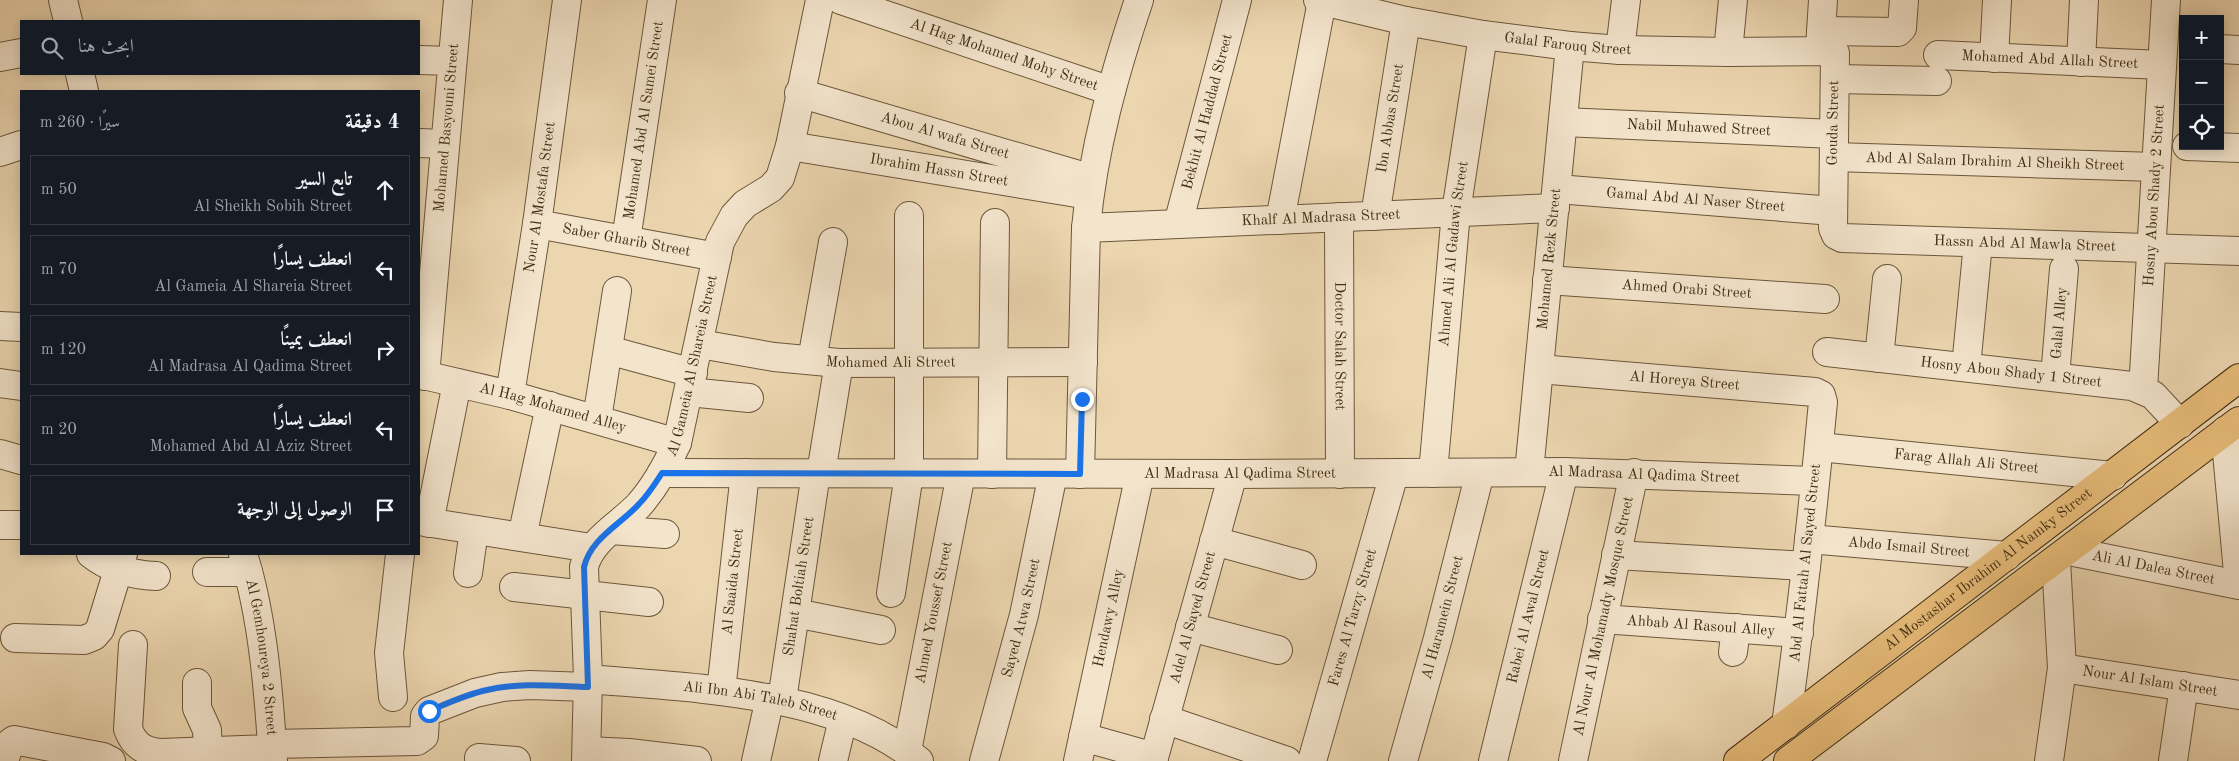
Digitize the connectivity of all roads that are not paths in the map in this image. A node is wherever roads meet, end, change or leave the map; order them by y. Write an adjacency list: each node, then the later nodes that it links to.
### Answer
1 (63, 0): 17 (street)
2 (458, 0): 31 (street, Mohamed Basyouni Street)
3 (567, 0): 56 (street, Nour Al Mostafa Street)
4 (662, 0): 59 (street, Mohamed Abd Al Samei Street)
5 (820, 0): 37 (street, Al Gameia Al Shareia Street)
6 (841, 0): 36 (street, Al Hag Mohamed Mohy Street)
7 (1139, 0): 36 (street)
8 (1237, 0): 57 (street, Bekhit Al Haddad Street)
9 (1626, 0): 23 (street)
10 (1733, 0): 25 (street)
11 (1823, 0): 20 (street)
12 (1904, 0): 20 (street)
13 (1997, 0): 29 (street)
14 (2084, 0): 32 (street)
15 (2166, 0): 26 (street, Hosny Abou Shady 2 Street)
16 (1320, 1): 18 (street, Galal Farouq Street); 54 (street)
17 (68, 20)
18 (1406, 21): 19 (street, Galal Farouq Street); 52 (street, Ibn Abbas Street)
19 (1483, 35): 21 (street, Galal Farouq Street); 50 (street, Ahmed Ali Al Gadawi Street)
20 (1820, 41): 25 (street, Galal Farouq Street); 34 (street, Gouda Street)
21 (1570, 46): 23 (street, Galal Farouq Street); 38 (street, Mohamed Rezk Street)
22 (2224, 49): 24 (street)
23 (1620, 50): 25 (street, Galal Farouq Street)
24 (2239, 50)
25 (1728, 52)
26 (2169, 53): 32 (street, Mohamed Abd Allah Street); 46 (street, Hosny Abou Shady 2 Street)
27 (20, 54): 28 (street)
28 (0, 57)
29 (1994, 58): 32 (street, Mohamed Abd Allah Street); 34 (street, Mohamed Abd Allah Street)
30 (420, 60): 31 (street)
31 (452, 61): 39 (street, Mohamed Basyouni Street)
32 (2081, 62)
33 (80, 75): 35 (street)
34 (1835, 79): 41 (street, Gouda Street)
35 (84, 90)
36 (1111, 90): 47 (street)
37 (799, 93): 42 (street, Al Gameia Al Shareia Street); 47 (street, Abou Al wafa Street)
38 (1563, 122): 41 (street, Nabil Muhawed Street); 48 (street, Mohamed Rezk Street)
39 (432, 144): 83 (street, Mohamed Basyouni Street)
40 (20, 145): 45 (street)
41 (1834, 145): 46 (street, Abd Al Salam Ibrahim Al Sheikh Street); 49 (street, Gouda Street)
42 (790, 146): 47 (street, Ibrahim Hassn Street); 64 (street, Al Gameia Al Shareia Street)
43 (2224, 147): 44 (street)
44 (2239, 148)
45 (0, 152)
46 (2165, 153): 62 (street, Hosny Abou Shady 2 Street)
47 (1091, 187): 58 (street)
48 (1556, 199): 49 (street, Gamal Abd Al Naser Street); 50 (street, Khalf Al Madrasa Street); 67 (street, Mohamed Rezk Street)
49 (1833, 210): 61 (street, Hassn Abd Al Mawla Street)
50 (1456, 212): 52 (street, Khalf Al Madrasa Street); 107 (street, Ahmed Ali Al Gadawi Street)
51 (909, 216): 77 (street)
52 (1375, 216): 53 (street, Khalf Al Madrasa Street)
53 (1339, 217): 54 (street, Khalf Al Madrasa Street); 117 (street, Doctor Salah Street)
54 (1280, 220): 57 (street, Khalf Al Madrasa Street)
55 (995, 223): 78 (street)
56 (538, 224): 59 (street, Saber Gharib Street); 91 (street, Nour Al Mostafa Street)
57 (1178, 224): 58 (street, Khalf Al Madrasa Street)
58 (1086, 228): 79 (street)
59 (626, 240): 64 (street, Saber Gharib Street)
60 (833, 242): 76 (street)
61 (1978, 243): 62 (street, Hassn Abd Al Mawla Street); 81 (street)
62 (2151, 248): 63 (street, Hassn Abd Al Mawla Street); 90 (street, Hosny Abou Shady 2 Street)
63 (2239, 251)
64 (717, 257): 72 (street, Al Gameia Al Shareia Street)
65 (2064, 269): 84 (street, Galal Alley)
66 (1886, 279): 75 (street)
67 (1547, 280): 69 (street, Ahmed Orabi Street); 82 (street, Mohamed Rezk Street)
68 (617, 291): 73 (street)
69 (1826, 299)
70 (0, 326): 71 (street)
71 (20, 327)
72 (700, 344): 76 (street, Mohamed Ali Street); 88 (street, Al Gameia Al Shareia Street)
73 (608, 350): 88 (street); 95 (street)
74 (1827, 352): 75 (street, Hosny Abou Shady 1 Street)
75 (1879, 358): 81 (street, Hosny Abou Shady 1 Street)
76 (812, 360): 80 (street, Mohamed Ali Street)
77 (908, 362): 78 (street, Mohamed Ali Street); 80 (street, Mohamed Ali Street); 110 (street)
78 (993, 362): 79 (street, Mohamed Ali Street); 112 (street)
79 (1084, 362): 114 (street)
80 (840, 363): 106 (street, Shahat Boltiah Street)
81 (1966, 367): 84 (street, Hosny Abou Shady 1 Street)
82 (1539, 369): 93 (street, Al Horeya Street); 102 (street, Mohamed Rezk Street)
83 (422, 375): 87 (street, Al Hag Mohamed Alley)
84 (2055, 378): 90 (street, Hosny Abou Shady 1 Street)
85 (2239, 378): 96 (main road, Al Mostashar Ibrahim Al Namky Street)
86 (0, 382): 89 (street)
87 (457, 383): 91 (street, Al Hag Mohamed Alley); 121 (street)
88 (691, 383): 92 (street); 98 (street, Al Gameia Al Shareia Street)
89 (20, 386)
90 (2143, 390): 96 (street, Hosny Abou Shady 1 Street)
91 (510, 395): 94 (street, Al Hag Mohamed Alley)
92 (749, 398)
93 (1824, 402): 99 (street, Abd Al Fattah Al Sayed Street)
94 (550, 406): 95 (street, Al Hag Mohamed Alley); 127 (street)
95 (596, 419): 98 (street, Al Hag Mohamed Alley)
96 (2180, 424): 119 (main road, Al Mostashar Ibrahim Al Namky Street)
97 (2232, 426): 134 (main road); 143 (street)
98 (677, 443): 104 (street, Al Gameia Al Shareia Street)
99 (1819, 447): 119 (street, Farag Allah Ali Street); 120 (street, Abd Al Fattah Al Sayed Street)
100 (0, 454): 101 (street)
101 (20, 460)
102 (1529, 472): 103 (street, Al Madrasa Al Qadima Street); 108 (street, Al Madrasa Al Qadima Street)
103 (1564, 472): 109 (street, Al Madrasa Al Qadima Street); 184 (street, Rabei Al Awal Street)
104 (662, 473): 105 (street, Al Madrasa Al Qadima Street); 125 (street, Al Gameia Al Shareia Street)
105 (745, 473): 106 (street, Al Madrasa Al Qadima Street); 160 (street, Al Saaida Street)
106 (818, 473): 110 (street, Al Madrasa Al Qadima Street); 148 (street, Shahat Boltiah Street)
107 (1433, 473): 108 (street, Al Madrasa Al Qadima Street); 118 (street, Al Madrasa Al Qadima Street)
108 (1480, 473): 183 (street, Al Haramein Street)
109 (1634, 473): 120 (street, Al Madrasa Al Qadima Street); 133 (street, Al Nour Al Mohamady Mosque Street)
110 (909, 474): 111 (street, Al Madrasa Al Qadima Street); 145 (street)
111 (961, 474): 112 (street, Al Madrasa Al Qadima Street); 171 (street, Ahmed Youssef Street)
112 (992, 474): 113 (street, Al Madrasa Al Qadima Street)
113 (1053, 474): 114 (street, Al Madrasa Al Qadima Street); 180 (street, Sayed Atwa Street)
114 (1080, 474): 115 (street, Al Madrasa Al Qadima Street)
115 (1140, 474): 116 (street, Al Madrasa Al Qadima Street); 167 (street, Hendawy Alley)
116 (1233, 474): 117 (street, Al Madrasa Al Qadima Street); 129 (street, Adel Al Sayed Street)
117 (1340, 474): 118 (street, Al Madrasa Al Qadima Street)
118 (1394, 474): 182 (street, Fares Al Tarzy Street)
119 (2113, 476): 135 (main road, Al Mostashar Ibrahim Al Namky Street)
120 (1815, 481): 128 (street, Abd Al Fattah Al Sayed Street)
121 (424, 522): 124 (street)
122 (20, 525): 123 (street)
123 (0, 526)
124 (474, 530): 127 (street); 141 (street)
125 (611, 530): 126 (street); 130 (street, Al Gameia Al Shareia Street)
126 (665, 534)
127 (522, 538): 130 (street)
128 (1809, 539): 135 (street, Abdo Ismail Street); 139 (street, Abd Al Fattah Al Sayed Street)
129 (1214, 541): 138 (street); 150 (street, Adel Al Sayed Street)
130 (591, 548): 146 (street)
131 (92, 555): 136 (street)
132 (400, 555): 162 (street)
133 (1616, 555): 139 (street); 149 (street, Al Nour Al Mohamady Mosque Street)
134 (2062, 555): 143 (street, Ali Al Dalea Street); 156 (street); 187 (main road)
135 (2007, 556): 166 (main road, Al Mostashar Ibrahim Al Namky Street)
136 (120, 562): 142 (street); 153 (street)
137 (246, 563): 140 (street); 169 (street, Al Gemhoureya 2 Street)
138 (1302, 565)
139 (1806, 566): 152 (street, Abd Al Fattah Al Sayed Street)
140 (207, 572)
141 (470, 574)
142 (156, 576)
143 (2239, 584)
144 (514, 587): 146 (street)
145 (891, 593)
146 (585, 595): 147 (street); 158 (street)
147 (649, 602)
148 (795, 613): 151 (street); 163 (street, Shahat Boltiah Street)
149 (1602, 619): 152 (street, Ahbab Al Rasoul Alley); 185 (street, Al Nour Al Mohamady Mosque Street)
150 (1190, 627): 155 (street); 165 (street, Adel Al Sayed Street)
151 (881, 630)
152 (1799, 633): 166 (street, Abd Al Fattah Al Sayed Street)
153 (15, 638)
154 (133, 645): 168 (street)
155 (1278, 650)
156 (2062, 668): 159 (street, Nour Al Islam Street); 188 (street)
157 (197, 683): 168 (street)
158 (588, 683): 160 (street, Ali Ibn Abi Taleb Street); 169 (street, Ali Ibn Abi Taleb Street); 170 (street)
159 (2184, 686): 161 (street, Nour Al Islam Street); 189 (street)
160 (721, 691): 163 (street, Ali Ibn Abi Taleb Street)
161 (2239, 695)
162 (393, 697)
163 (776, 699): 164 (street, Ali Ibn Abi Taleb Street); 178 (street, Shahat Boltiah Street)
164 (842, 719): 171 (street, Ali Ibn Abi Taleb Street); 179 (street)
165 (1164, 719): 173 (street, Adel Al Sayed Street); 181 (street)
166 (1786, 725): 186 (main road, Al Mostashar Ibrahim Al Namky Street)
167 (1080, 749): 173 (street)
168 (208, 751): 169 (street)
169 (273, 751)
170 (586, 756): 177 (street)
171 (913, 756)
172 (479, 758): 176 (street)
173 (1153, 759)
174 (4, 761): 175 (street)
175 (110, 761)
176 (516, 761)
177 (698, 761)
178 (756, 761)
179 (833, 761)
180 (984, 761)
181 (1287, 761)
182 (1312, 761)
183 (1403, 761)
184 (1493, 761)
185 (1572, 761)
186 (1738, 761)
187 (1788, 761)
188 (2049, 761)
189 (2173, 761)

